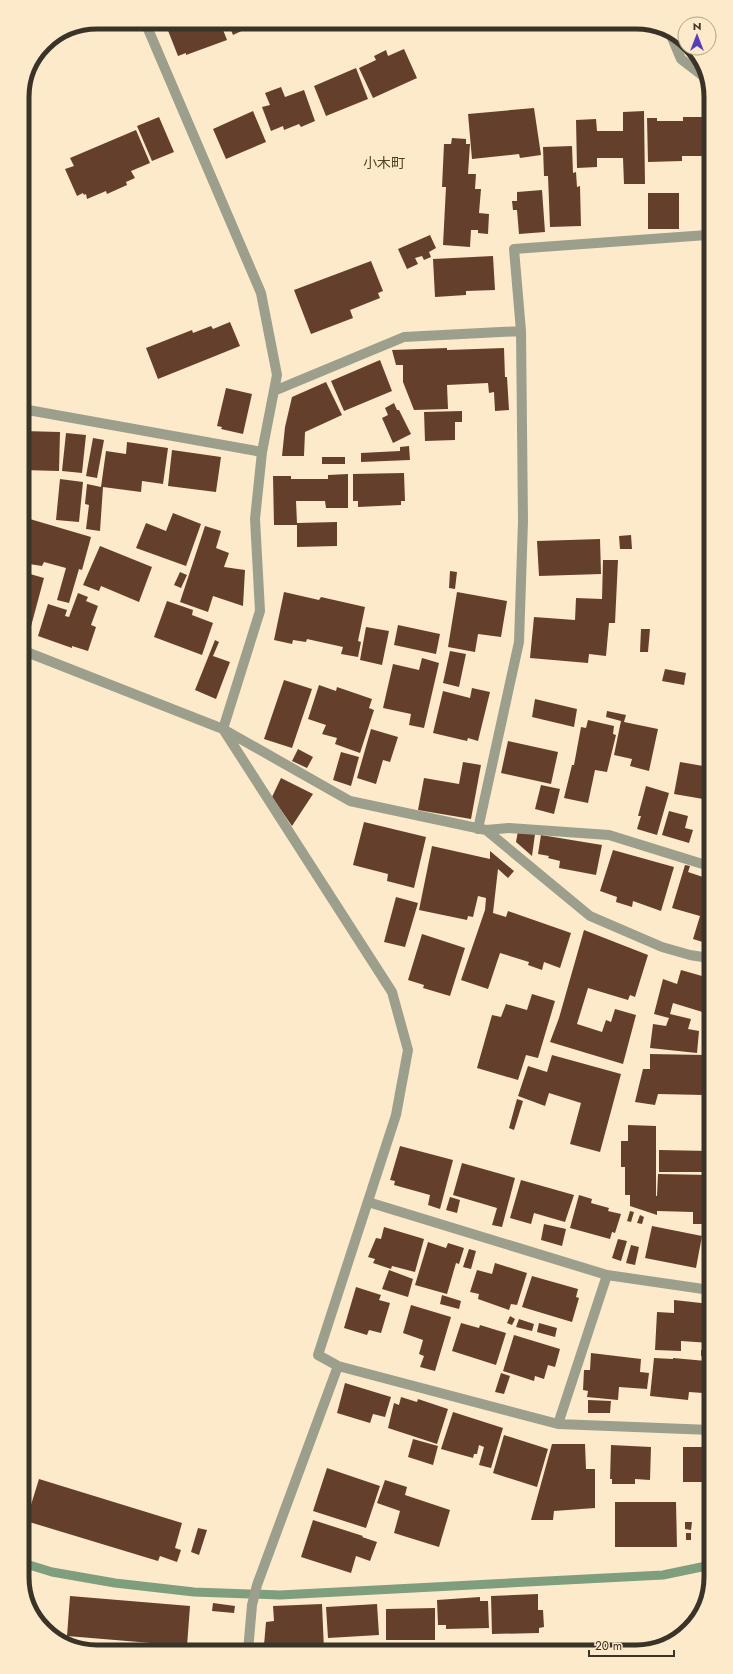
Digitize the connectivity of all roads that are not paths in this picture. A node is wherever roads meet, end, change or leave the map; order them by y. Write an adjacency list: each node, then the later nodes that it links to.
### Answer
1 (148, 29): 6 (street)
2 (673, 40): 3 (street)
3 (699, 73)
4 (704, 235): 5 (street)
5 (521, 331): 6 (street); 11 (street)
6 (274, 391): 8 (street)
7 (29, 410): 8 (street)
8 (262, 452): 10 (street)
9 (29, 653): 10 (street)
10 (223, 729): 11 (street); 14 (street)
11 (482, 830): 12 (street); 13 (street)
12 (704, 864)
13 (704, 957)
14 (368, 1202): 15 (street); 17 (street)
15 (607, 1275): 16 (street); 18 (street)
16 (704, 1289)
17 (338, 1366): 18 (street); 20 (street)
18 (558, 1424): 19 (street)
19 (704, 1430)
20 (249, 1645)

